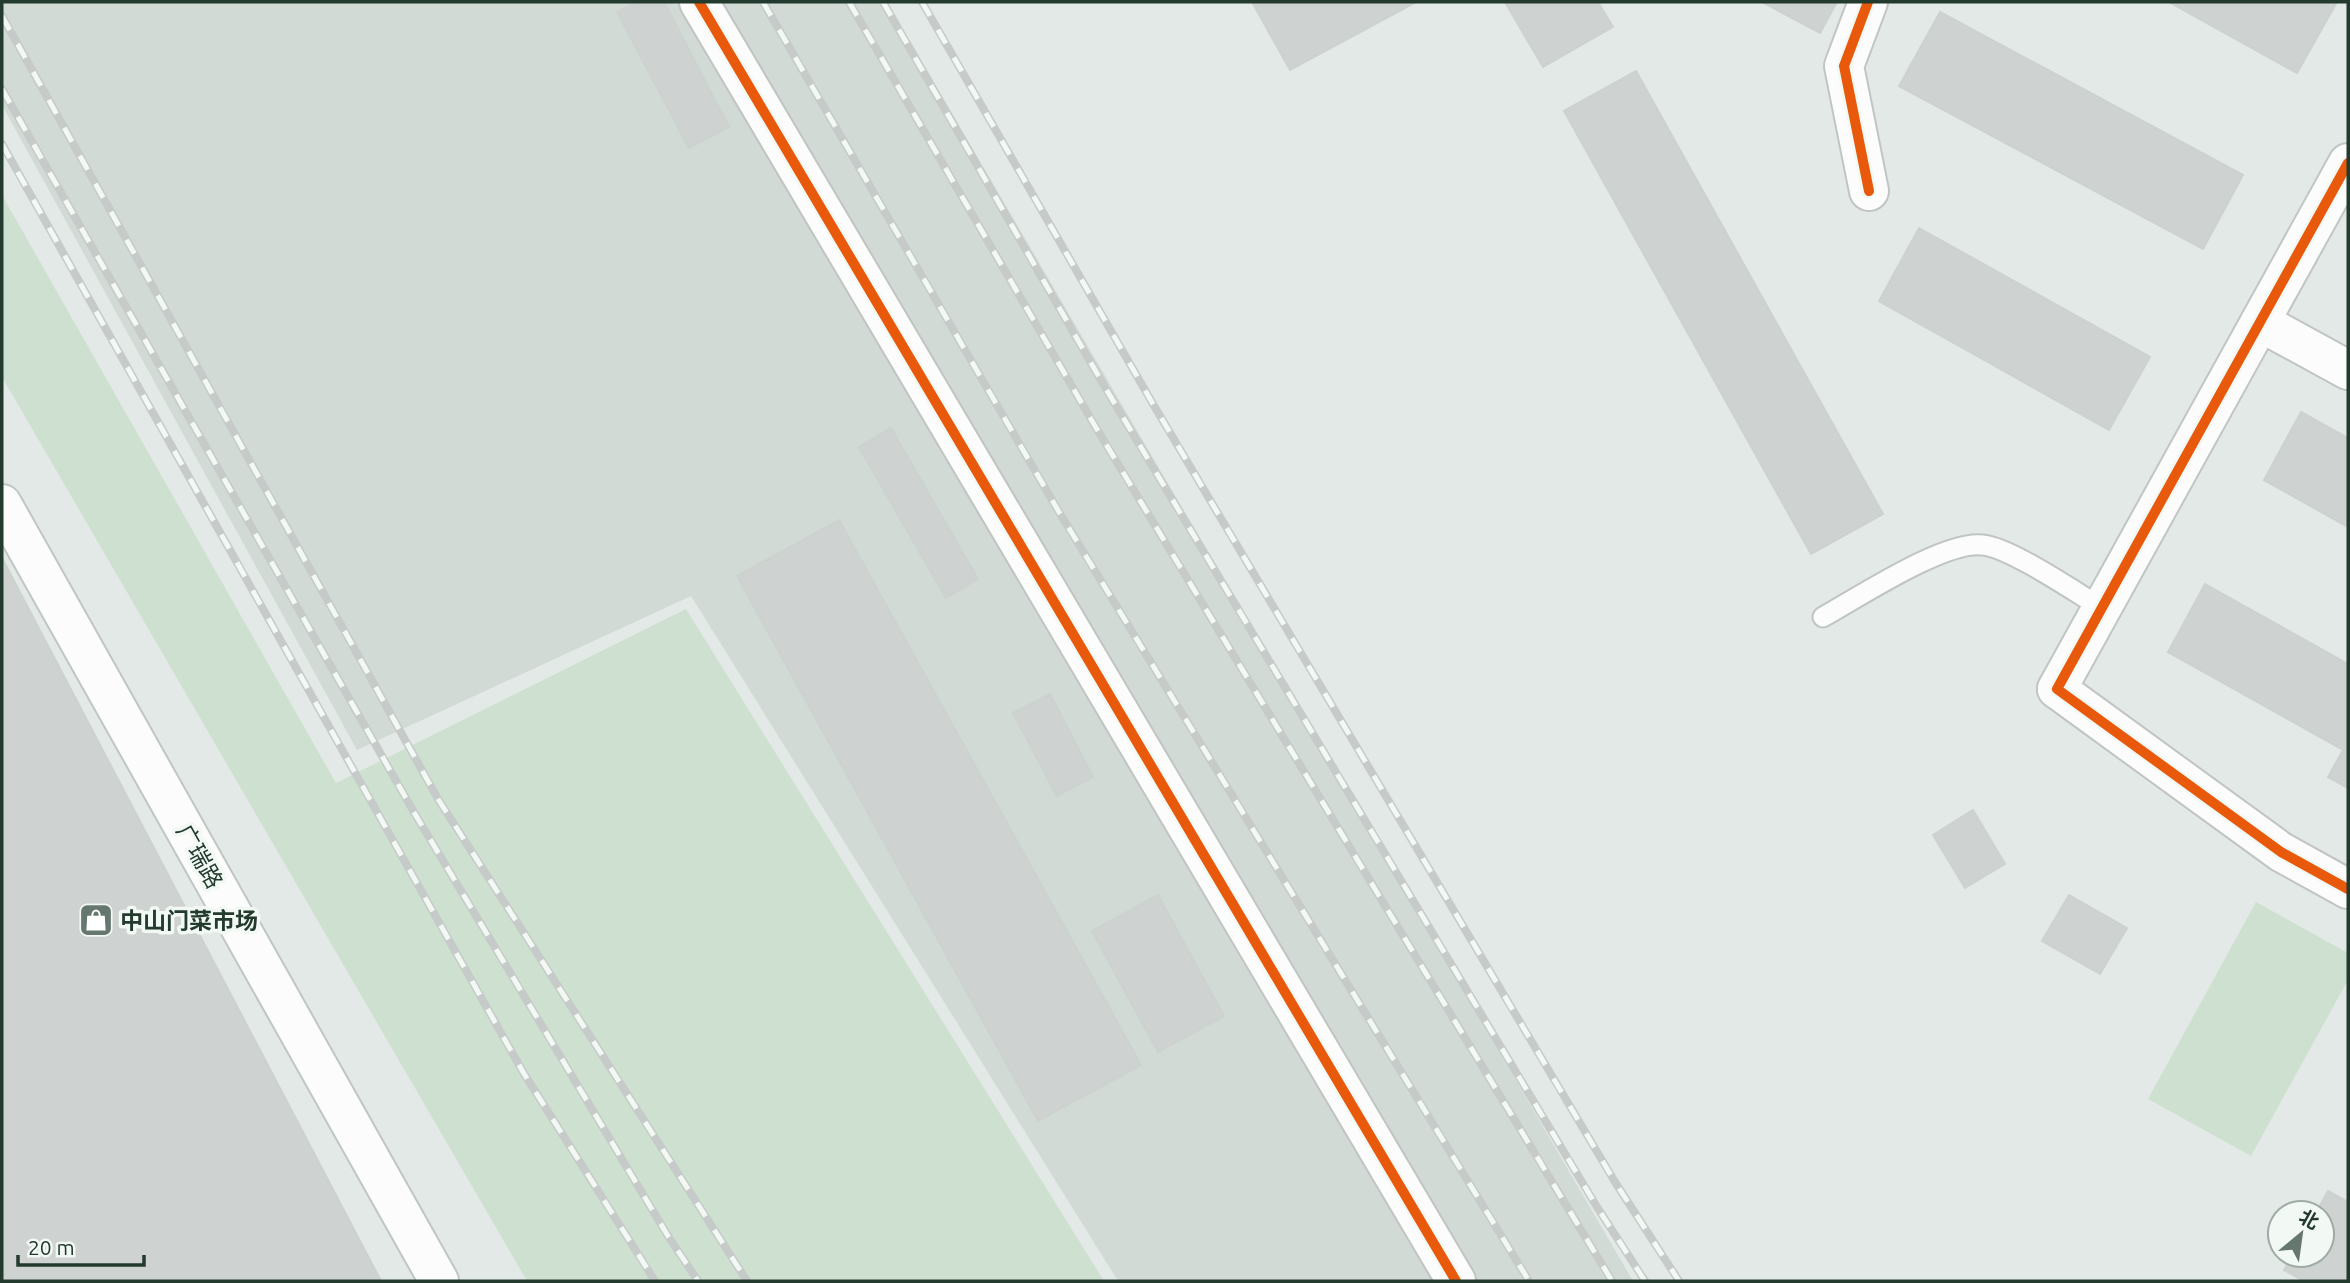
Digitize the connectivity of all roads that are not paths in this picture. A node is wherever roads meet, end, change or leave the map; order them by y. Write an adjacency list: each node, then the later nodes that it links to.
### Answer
1 (699, 2): 12 (street)
2 (1868, 2): 4 (street)
3 (2348, 163): 5 (street)
4 (1869, 191)
5 (2260, 321): 6 (street); 8 (street)
6 (2348, 370)
7 (2, 504): 11 (street, 广瑞路)
8 (2102, 608): 9 (lane); 10 (street)
9 (1823, 617)
10 (2348, 889)
11 (439, 1281)
12 (1456, 1281)

